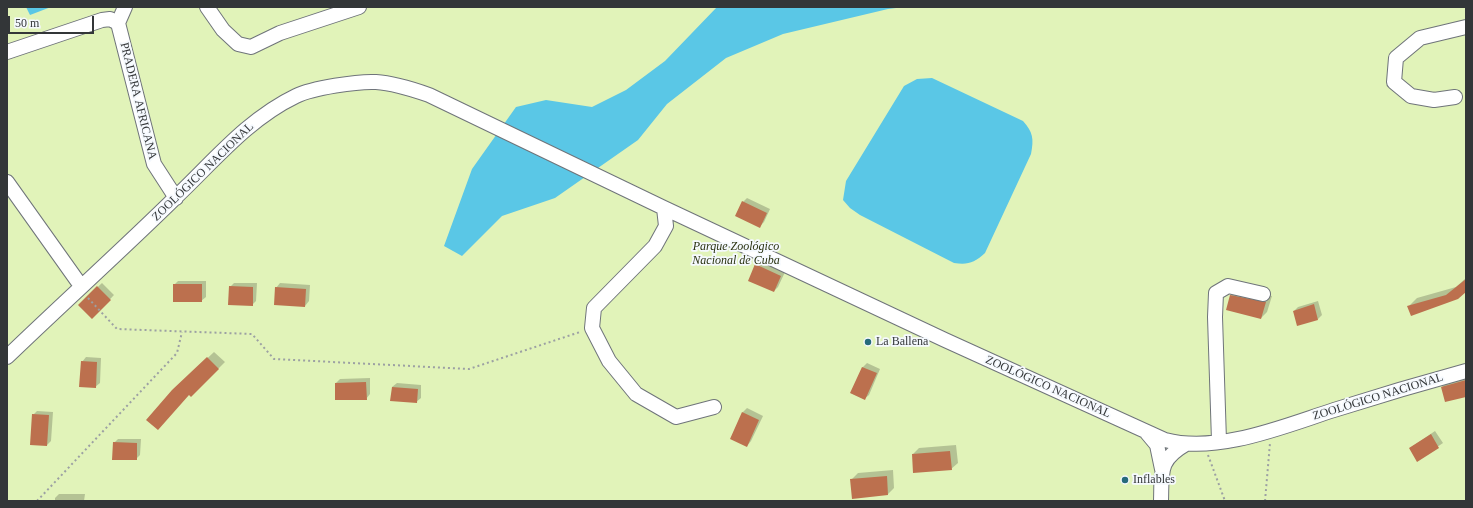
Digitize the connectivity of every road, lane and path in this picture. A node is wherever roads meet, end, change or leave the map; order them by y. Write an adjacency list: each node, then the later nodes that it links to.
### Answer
1 (125, 7): 4 (street)
2 (207, 7): 3 (street)
3 (359, 7)
4 (118, 23): 6 (street); 9 (street, PRADERA AFRICANA)
5 (1466, 27): 7 (street)
6 (7, 52)
7 (1455, 96)
8 (7, 182): 11 (street)
9 (176, 198): 10 (street, ZOOLÓGICO NACIONAL); 11 (street, ZOOLÓGICO NACIONAL)
10 (664, 208): 13 (street); 18 (street, ZOOLÓGICO NACIONAL)
11 (81, 286): 14 (path); 15 (street, ZOOLÓGICO NACIONAL)
12 (1263, 294): 20 (street)
13 (592, 328): 14 (path); 17 (street)
14 (182, 332): 24 (path)
15 (7, 357)
16 (1466, 371): 19 (street, ZOOLÓGICO NACIONAL)
17 (714, 407)
18 (1143, 430): 22 (street, ZOOLÓGICO NACIONAL); 23 (street)
19 (1272, 430): 20 (street, ZOOLÓGICO NACIONAL); 27 (path)
20 (1218, 441): 21 (street, ZOOLÓGICO NACIONAL)
21 (1203, 443): 22 (street, ZOOLÓGICO NACIONAL); 26 (path)
22 (1186, 444): 23 (street)
23 (1162, 468): 25 (street)
24 (37, 501)
25 (1161, 501)
26 (1225, 501)
27 (1265, 501)

